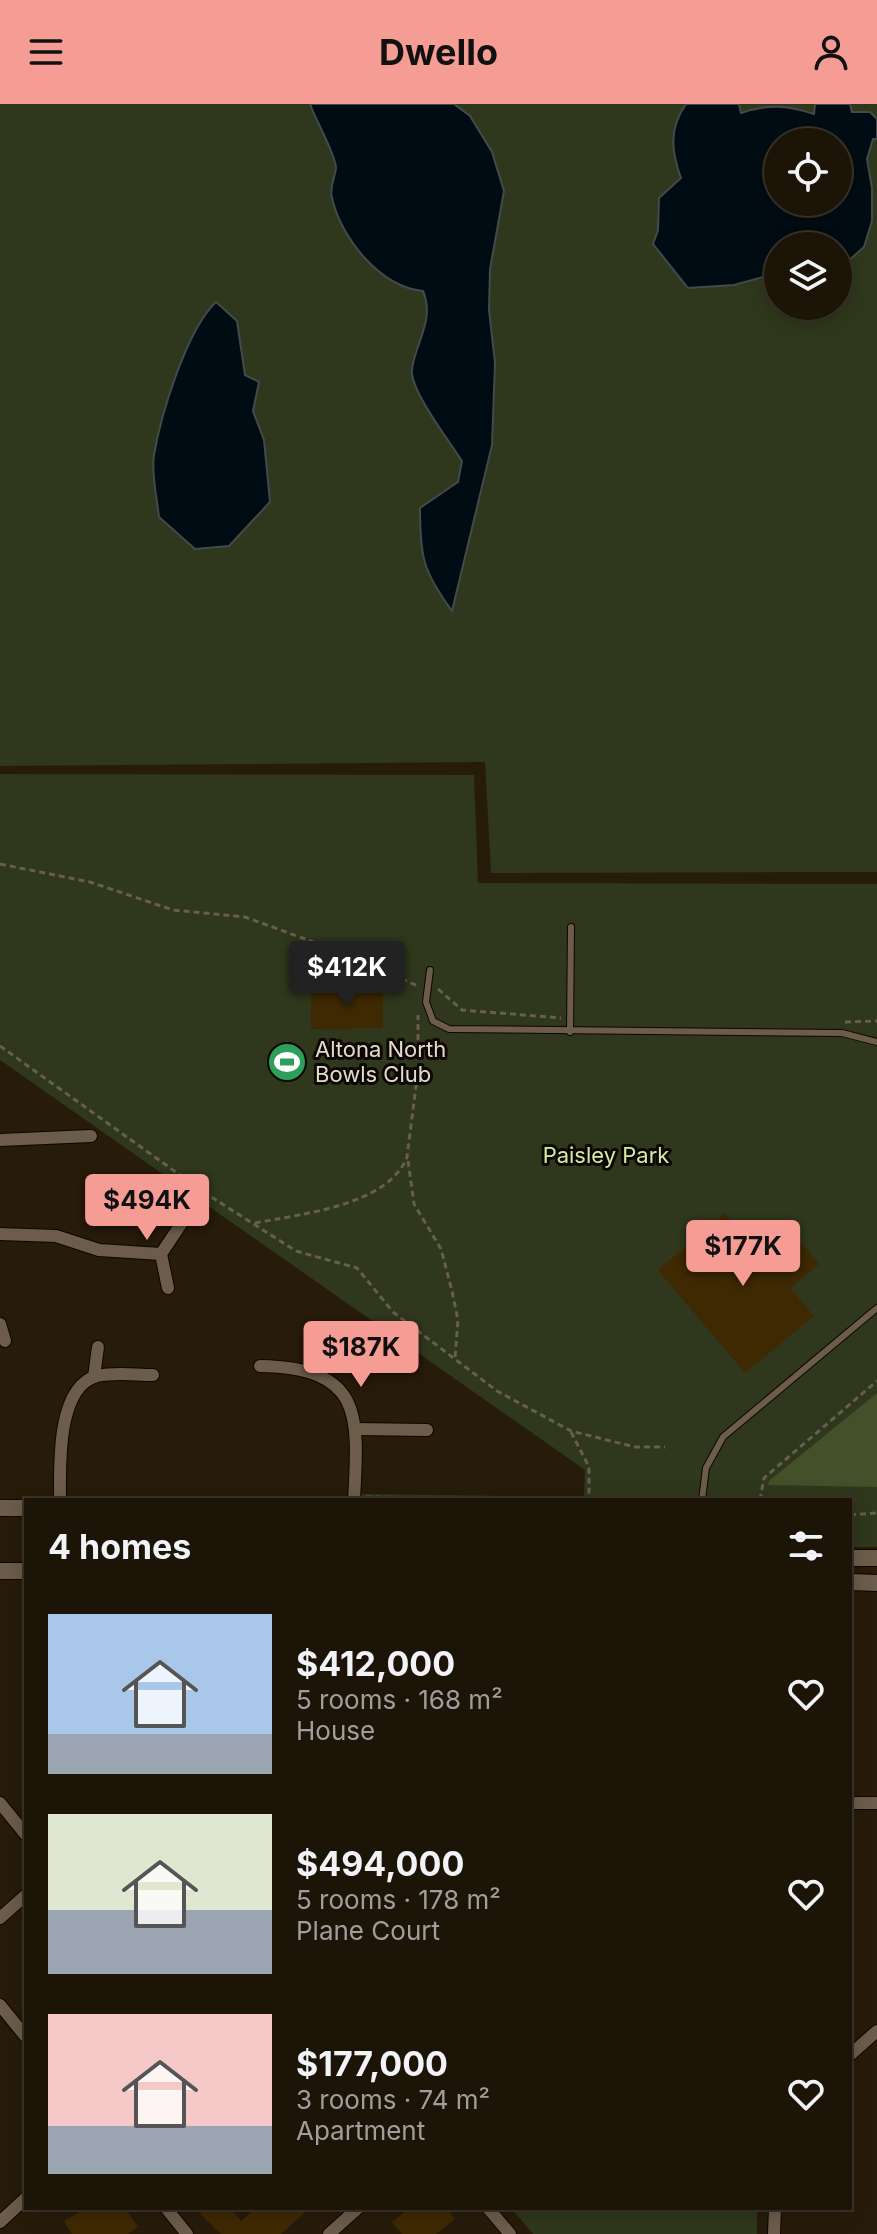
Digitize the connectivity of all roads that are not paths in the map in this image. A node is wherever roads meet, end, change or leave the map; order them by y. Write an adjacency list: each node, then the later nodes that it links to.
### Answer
1 (571, 927): 3 (lane)
2 (430, 970): 3 (lane)
3 (570, 1032): 4 (lane)
4 (877, 1042)
5 (91, 1136): 6 (street)
6 (0, 1140)
7 (191, 1209): 9 (street)
8 (0, 1234): 9 (street)
9 (161, 1254): 10 (street)
10 (168, 1288)
11 (877, 1308): 22 (lane)
12 (0, 1324): 13 (street)
13 (5, 1341)
14 (98, 1347): 17 (street)
15 (260, 1366): 18 (street)
16 (153, 1375): 17 (street)
17 (94, 1377): 20 (street)
18 (356, 1429): 19 (street); 21 (street)
19 (427, 1430)
20 (60, 1498)
21 (354, 1498)
22 (702, 1498)
23 (0, 1508): 24 (street)
24 (24, 1508)
25 (852, 1558): 26 (street)
26 (877, 1558)
27 (0, 1571): 28 (street)
28 (24, 1571)
29 (852, 1582): 30 (street)
30 (877, 1583)
31 (0, 1803): 34 (street)
32 (852, 1803): 33 (street)
33 (877, 1803)
34 (24, 1833)
35 (24, 1897): 36 (street)
36 (0, 1918)
37 (0, 2005): 39 (street)
38 (877, 2031): 40 (street)
39 (24, 2035)
40 (852, 2053)
41 (24, 2200): 46 (street)
42 (168, 2210): 47 (street)
43 (356, 2210): 48 (street)
44 (490, 2210): 49 (street)
45 (775, 2210): 50 (street)
46 (0, 2222)
47 (187, 2234)
48 (329, 2234)
49 (510, 2234)
50 (774, 2234)

